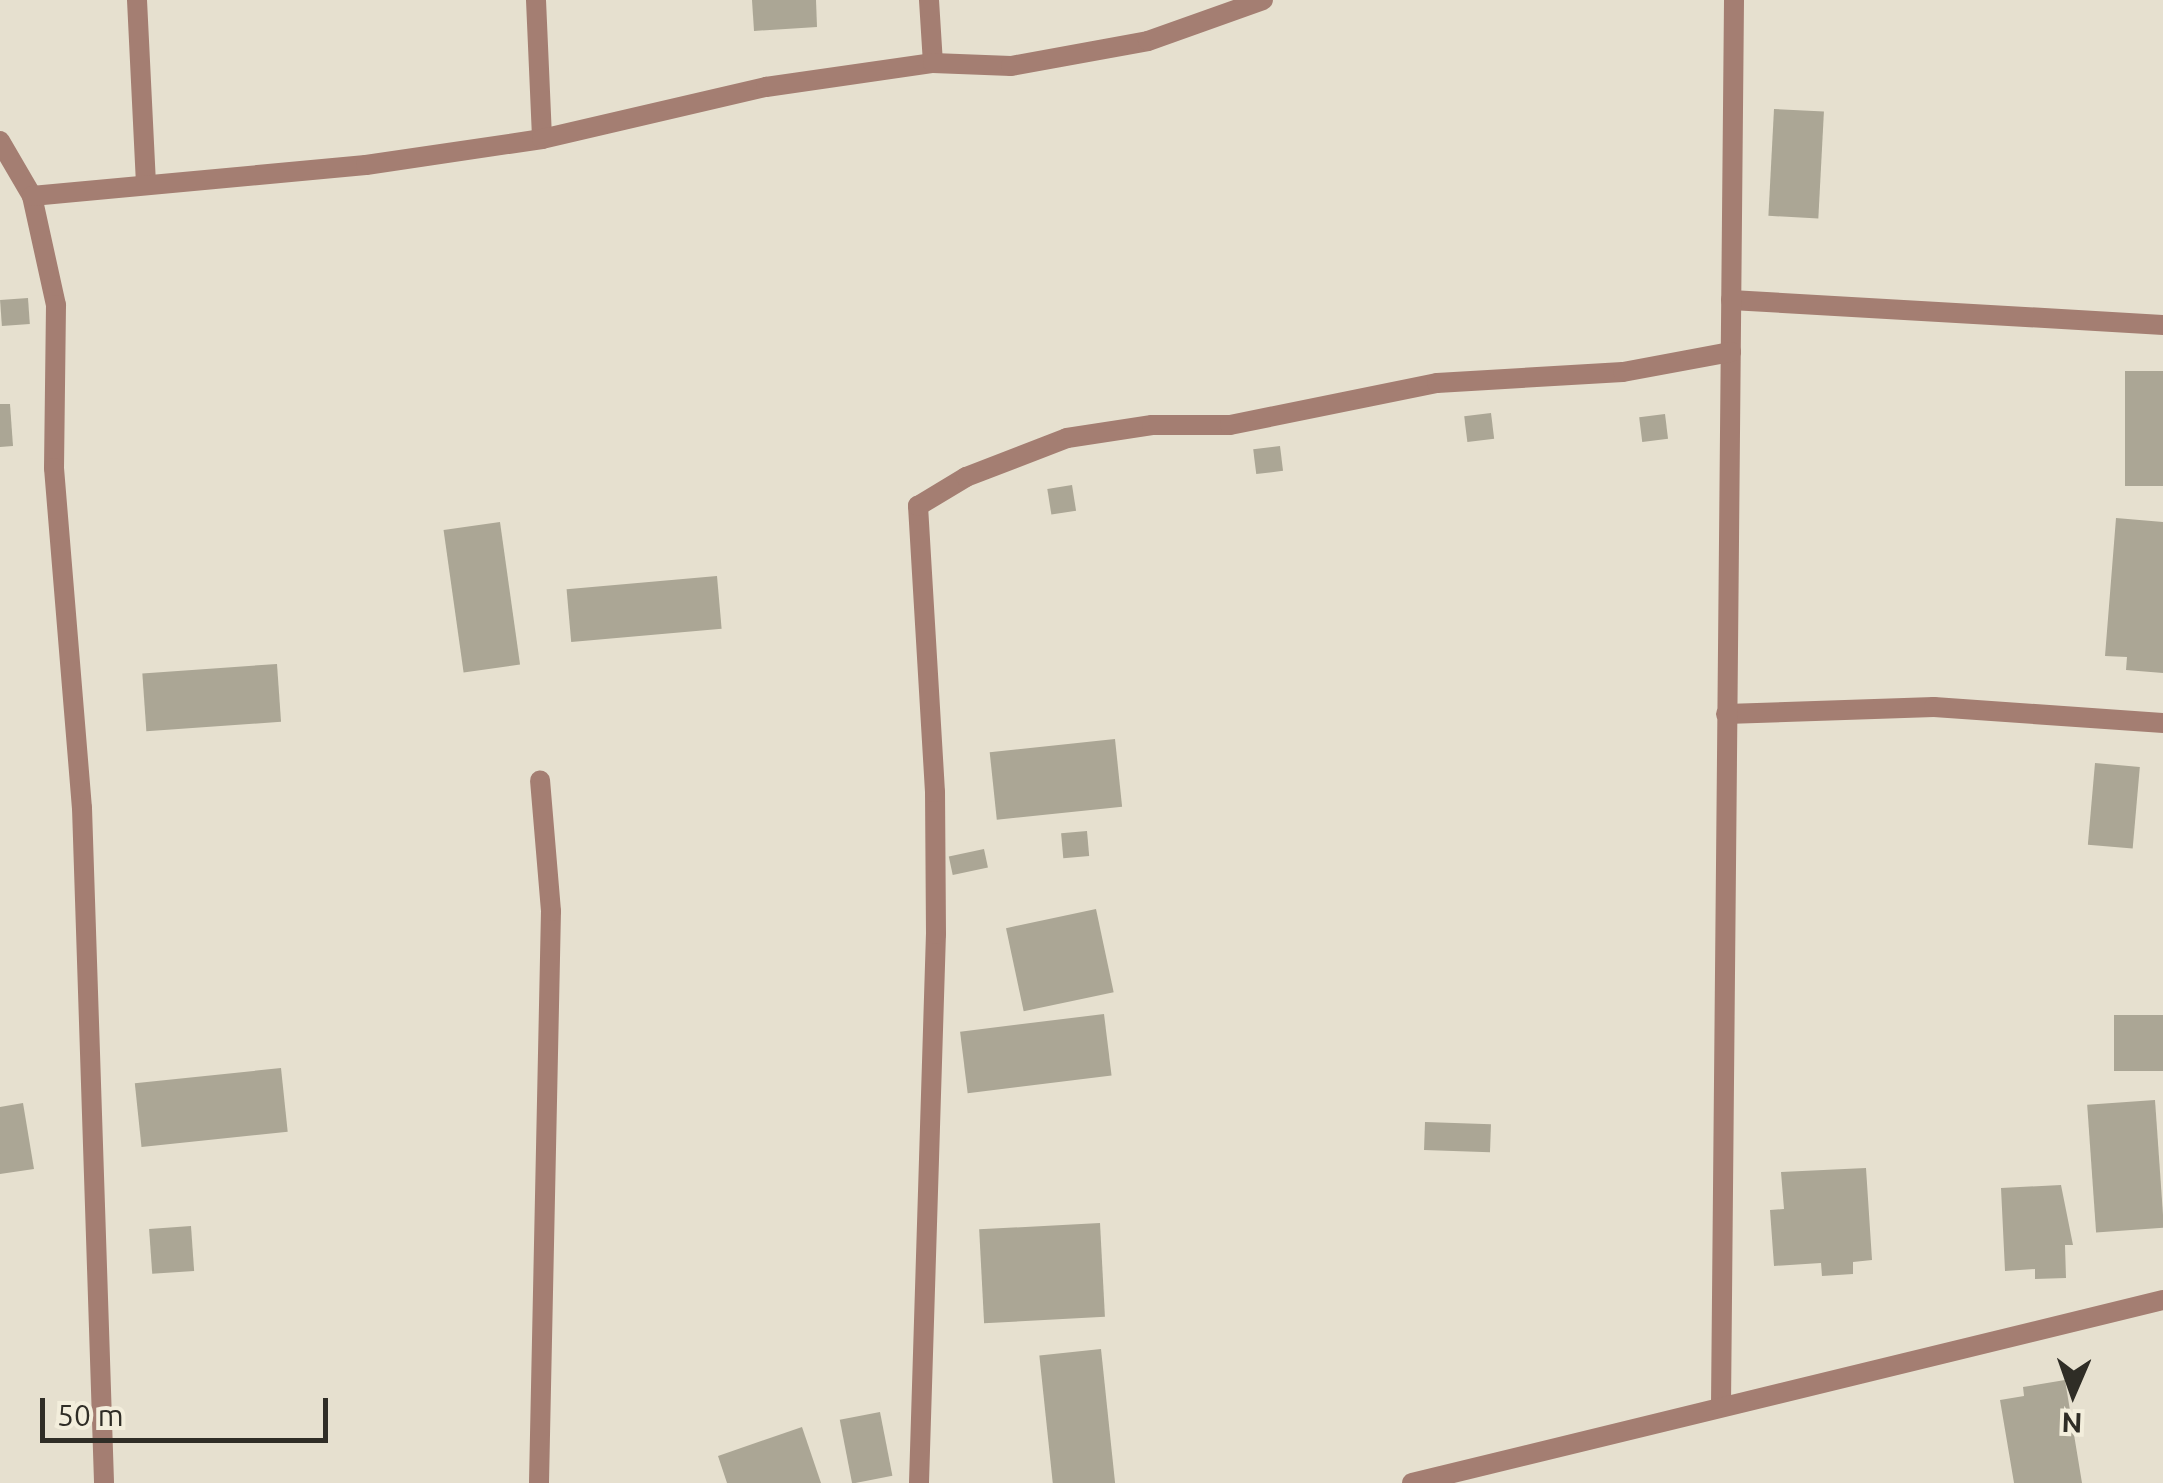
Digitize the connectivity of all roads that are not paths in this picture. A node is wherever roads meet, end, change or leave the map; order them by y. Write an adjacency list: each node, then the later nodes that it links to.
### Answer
1 (137, 0): 9 (street)
2 (536, 0): 8 (street)
3 (929, 0): 6 (street)
4 (1263, 0): 6 (street)
5 (1734, 0): 11 (street)
6 (934, 63): 8 (street)
7 (0, 140): 10 (street)
8 (542, 140): 9 (street)
9 (146, 184): 10 (street)
10 (32, 196): 20 (street)
11 (1731, 300): 12 (street); 13 (street)
12 (2163, 325)
13 (1730, 352): 14 (street); 22 (street)
14 (1726, 714): 15 (street); 18 (street)
15 (2163, 723)
16 (540, 780): 21 (street)
17 (2163, 1300): 18 (street)
18 (1720, 1406): 19 (street)
19 (1498, 1473): 23 (street)
20 (104, 1483)
21 (539, 1483)
22 (919, 1483)
23 (1412, 1483)

